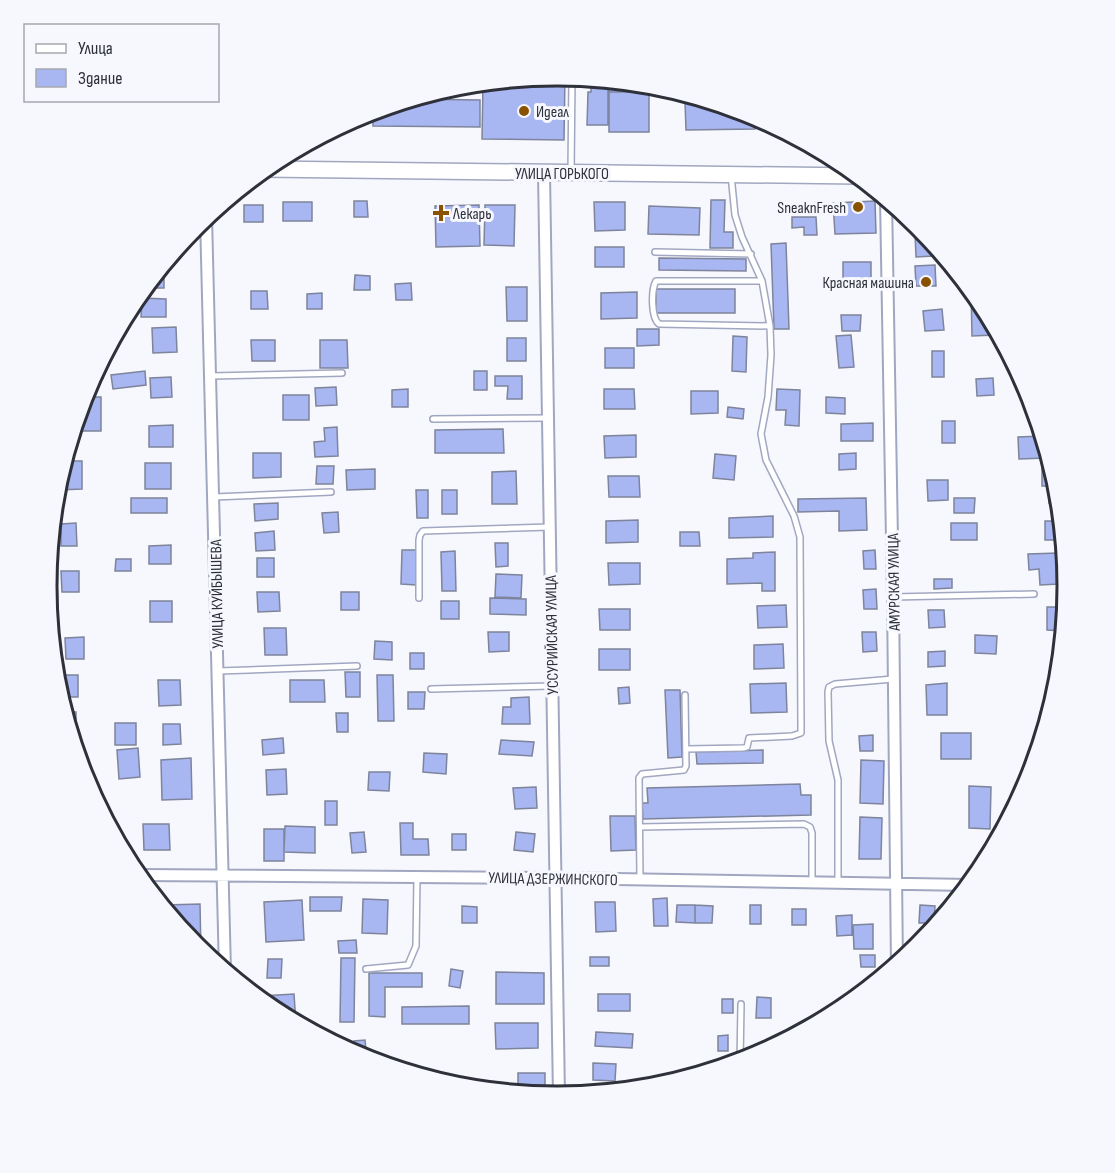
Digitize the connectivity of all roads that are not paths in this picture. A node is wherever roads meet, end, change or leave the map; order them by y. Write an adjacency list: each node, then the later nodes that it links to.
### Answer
1 (572, 86): 4 (lane)
2 (280, 169): 3 (main road, УЛИЦА ГОРЬКОГО)
3 (544, 173): 4 (main road, УЛИЦА ГОРЬКОГО); 15 (street, УССУРИЙСКАЯ УЛИЦА)
4 (571, 174): 5 (main road, УЛИЦА ГОРЬКОГО)
5 (731, 174): 6 (main road, УЛИЦА ГОРЬКОГО); 10 (lane)
6 (844, 176)
7 (886, 209): 21 (street, АМУРСКАЯ УЛИЦА)
8 (206, 231): 14 (street, УЛИЦА КУЙБЫШЕВА)
9 (655, 252): 10 (lane)
10 (751, 254): 11 (lane)
11 (762, 281): 12 (lane); 12 (lane)
12 (770, 326): 29 (lane)
13 (342, 373): 14 (lane)
14 (211, 376): 18 (street, УЛИЦА КУЙБЫШЕВА)
15 (548, 418): 16 (lane); 19 (street, УССУРИЙСКАЯ УЛИЦА)
16 (433, 419)
17 (331, 492): 18 (lane)
18 (214, 497): 24 (street, УЛИЦА КУЙБЫШЕВА)
19 (550, 527): 22 (lane); 26 (street, УССУРИЙСКАЯ УЛИЦА)
20 (1034, 594): 21 (lane)
21 (894, 597): 25 (street, АМУРСКАЯ УЛИЦА)
22 (419, 598)
23 (357, 666): 24 (lane)
24 (218, 671): 32 (street, УЛИЦА КУЙБЫШЕВА)
25 (894, 679): 37 (lane); 38 (street, АМУРСКАЯ УЛИЦА)
26 (552, 686): 27 (lane); 34 (street, УССУРИЙСКАЯ УЛИЦА)
27 (431, 689)
28 (685, 695): 29 (lane)
29 (686, 749): 30 (lane)
30 (640, 827): 35 (lane); 36 (lane)
31 (148, 875): 32 (street, УЛИЦА ДЗЕРЖИНСКОГО)
32 (223, 875): 33 (street, УЛИЦА ДЗЕРЖИНСКОГО); 41 (street, УЛИЦА КУЙБЫШЕВА)
33 (417, 877): 34 (street, УЛИЦА ДЗЕРЖИНСКОГО); 42 (lane)
34 (556, 878): 35 (street, УЛИЦА ДЗЕРЖИНСКОГО); 45 (street, УССУРИЙСКАЯ УЛИЦА)
35 (640, 879): 36 (street, УЛИЦА ДЗЕРЖИНСКОГО)
36 (812, 882): 37 (street, УЛИЦА ДЗЕРЖИНСКОГО)
37 (838, 883): 38 (street, УЛИЦА ДЗЕРЖИНСКОГО)
38 (897, 884): 39 (street, УЛИЦА ДЗЕРЖИНСКОГО); 40 (street, АМУРСКАЯ УЛИЦА)
39 (959, 885)
40 (897, 954)
41 (225, 961)
42 (366, 969)
43 (741, 1004): 44 (lane)
44 (740, 1052)
45 (559, 1087)

